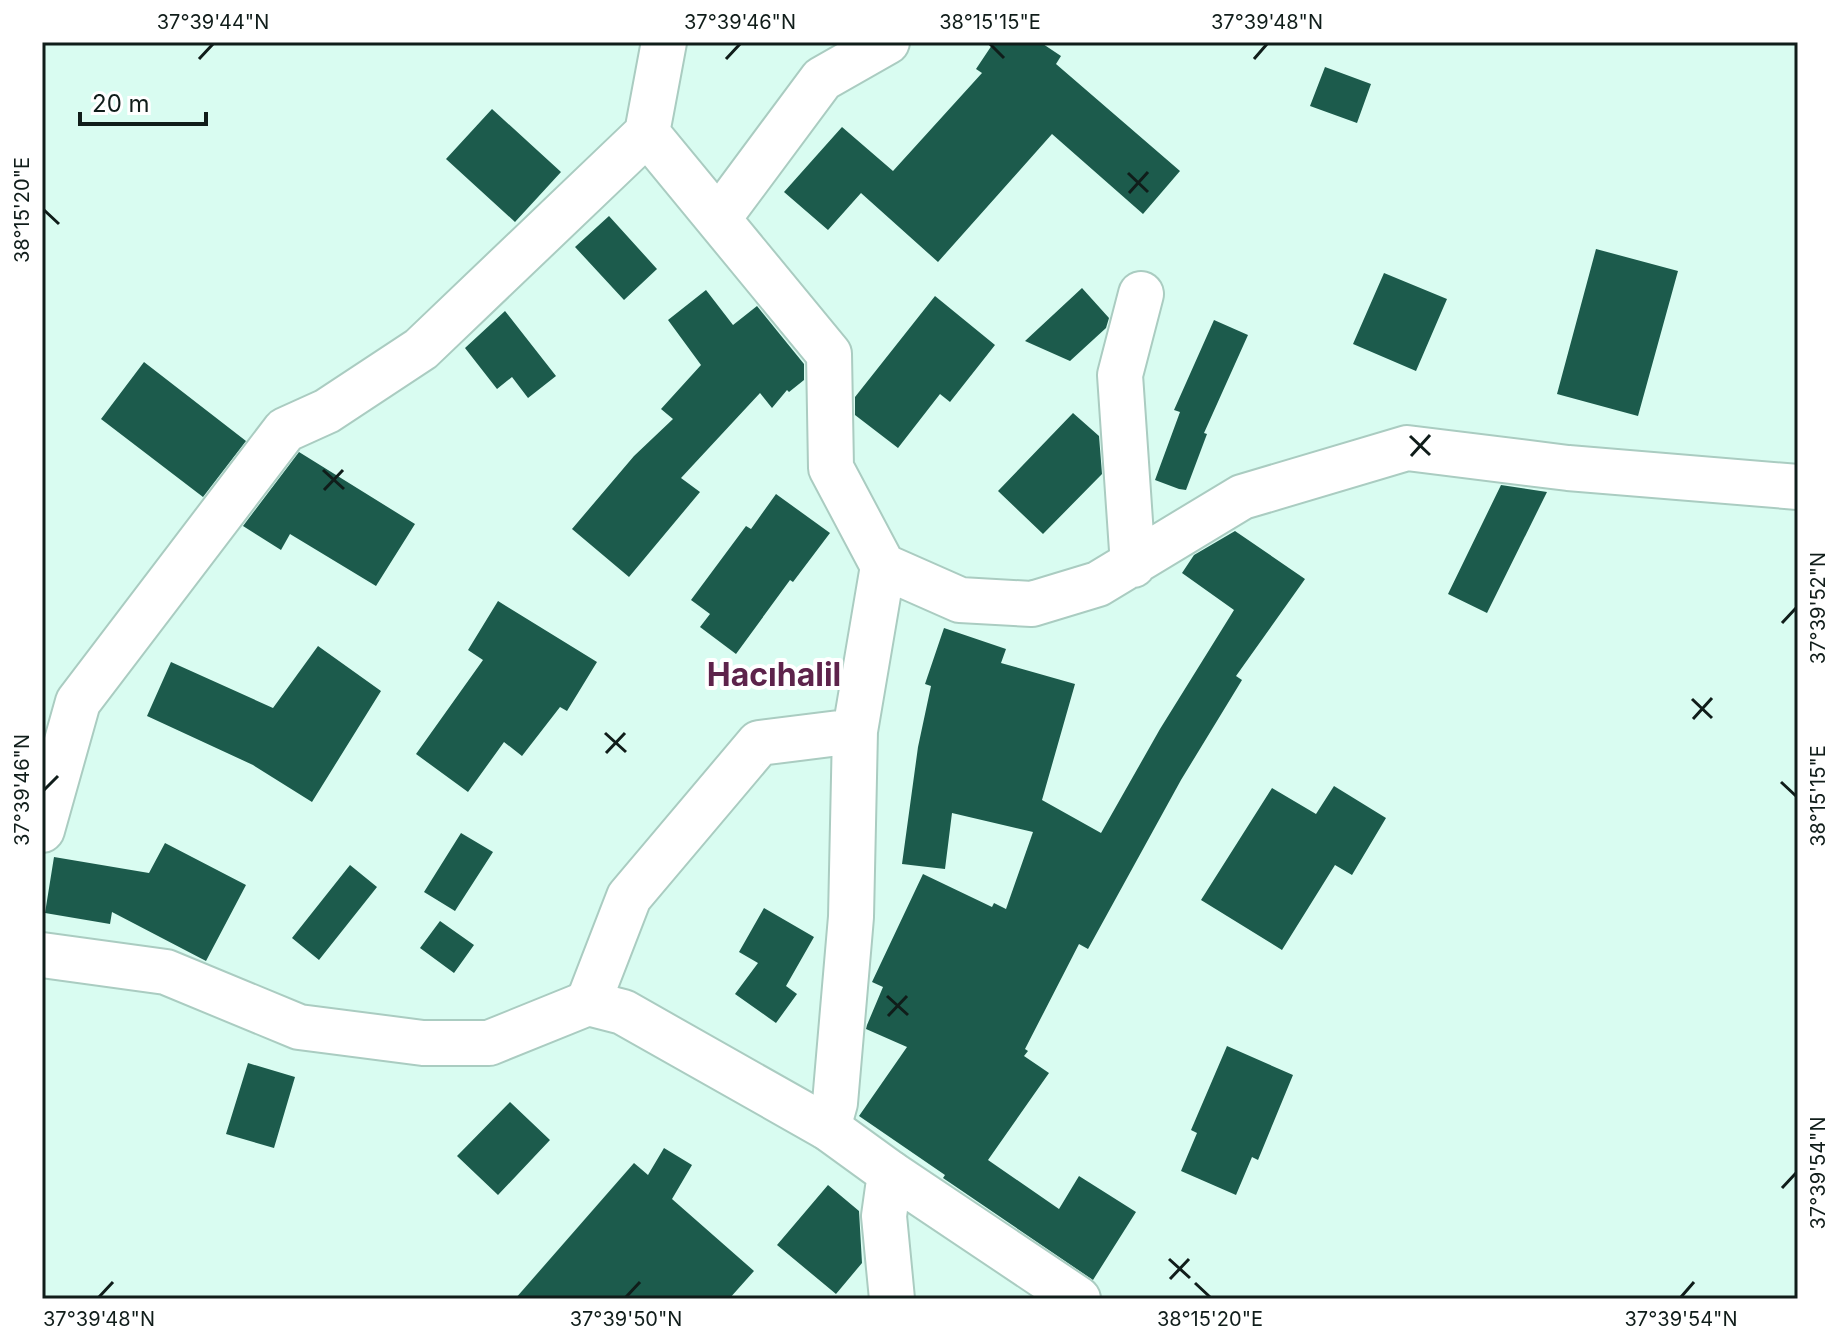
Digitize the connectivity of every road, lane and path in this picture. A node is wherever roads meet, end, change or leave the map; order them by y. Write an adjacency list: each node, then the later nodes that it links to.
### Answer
1 (664, 42): 3 (street)
2 (887, 42): 4 (street)
3 (647, 133): 4 (street); 10 (street)
4 (718, 219): 8 (street)
5 (1141, 294): 7 (street)
6 (1798, 487): 7 (street)
7 (1133, 565): 8 (street)
8 (883, 566): 9 (street)
9 (855, 731): 12 (street); 13 (street)
10 (42, 830)
11 (42, 955): 12 (street)
12 (588, 1003): 13 (street)
13 (828, 1128): 14 (street)
14 (890, 1173): 15 (street); 16 (street)
15 (892, 1299)
16 (1078, 1299)

